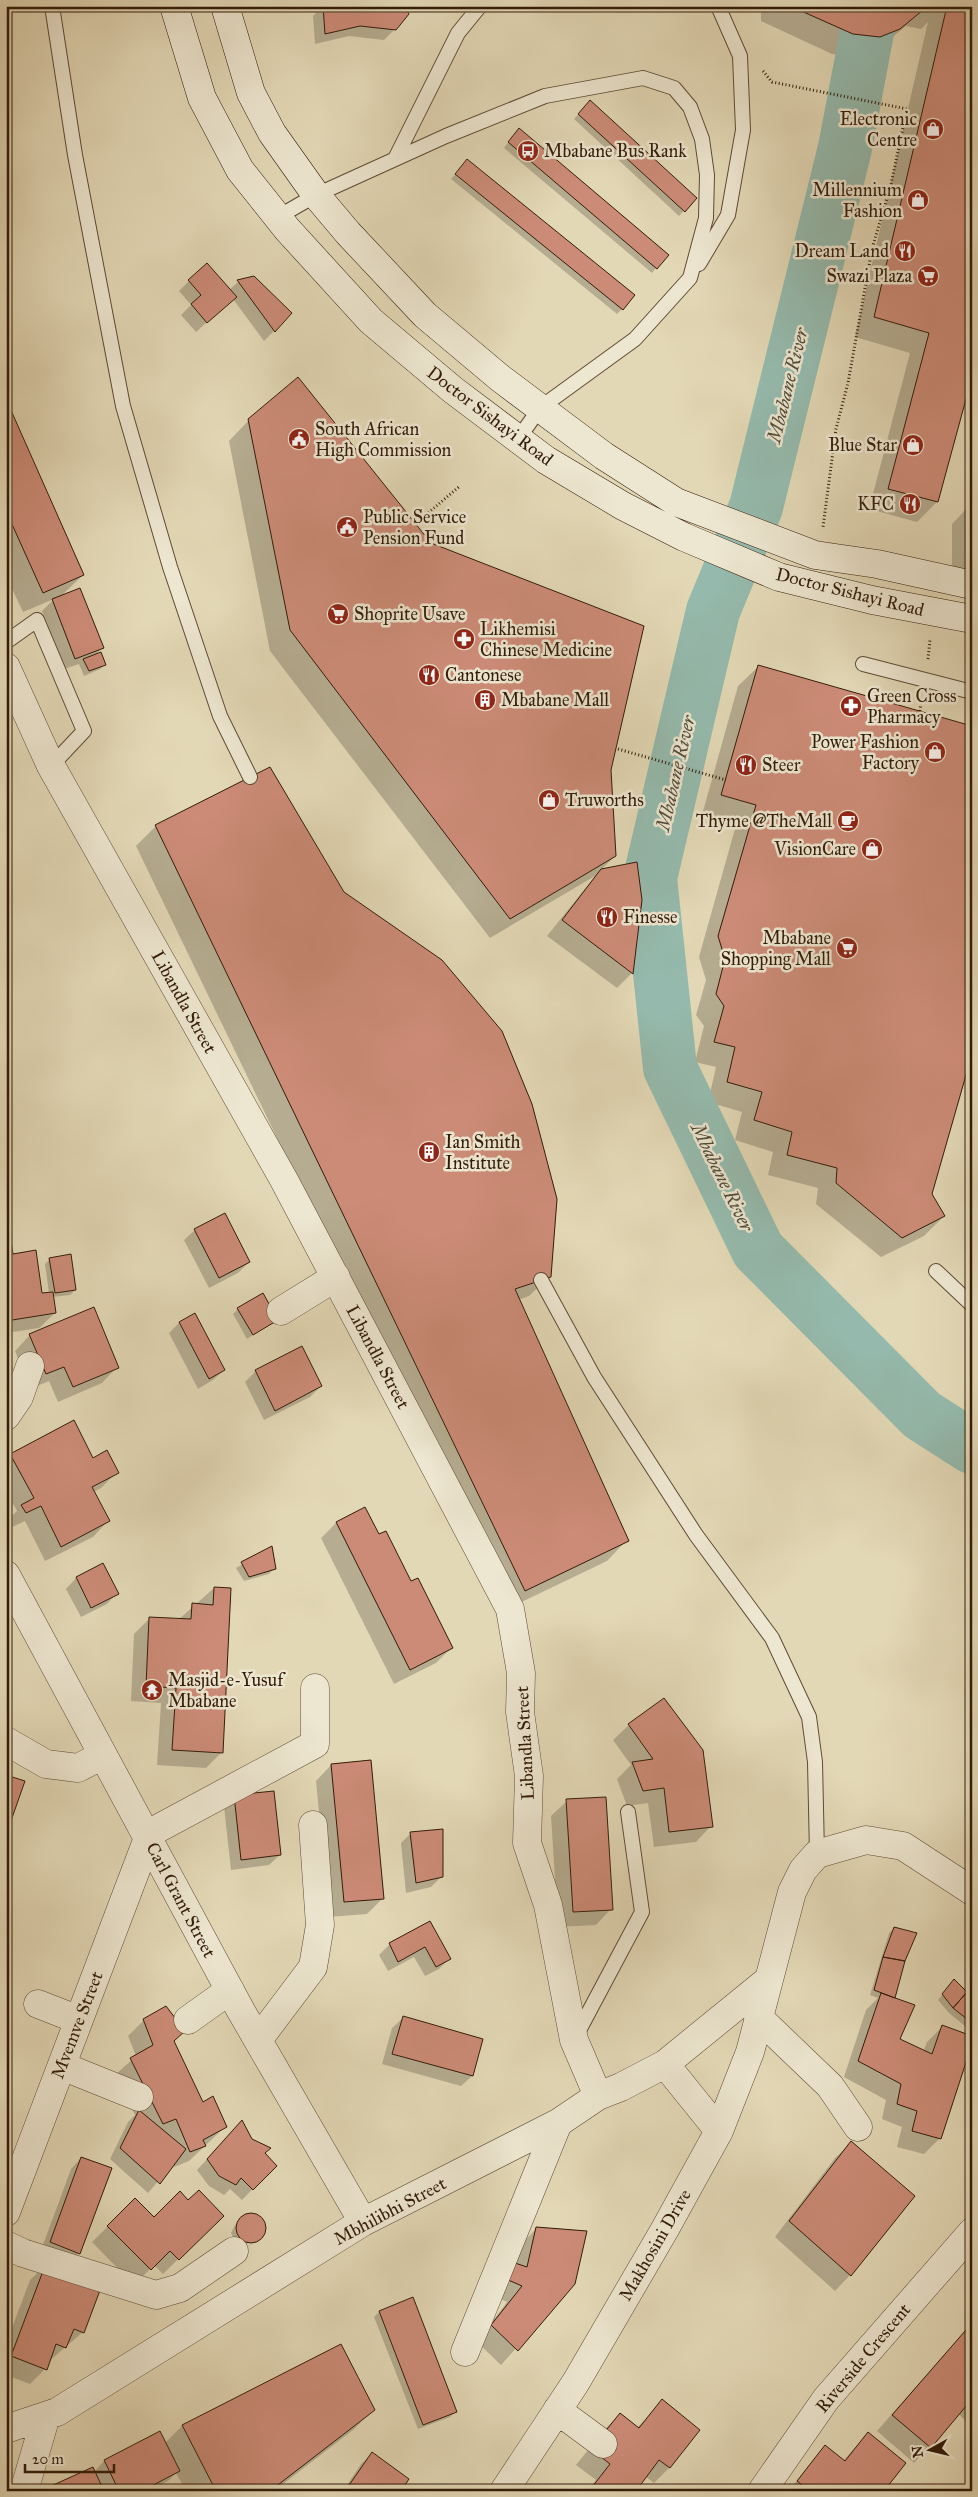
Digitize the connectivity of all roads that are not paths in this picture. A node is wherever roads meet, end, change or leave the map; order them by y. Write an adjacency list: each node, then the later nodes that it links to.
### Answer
1 (52, 6): 19 (lane)
2 (174, 6): 8 (street, Doctor Sishayi Road)
3 (225, 6): 7 (street, Doctor Sishayi Road)
4 (480, 6): 6 (lane)
5 (718, 6): 9 (lane)
6 (394, 159): 7 (lane); 9 (lane)
7 (316, 194): 8 (lane); 10 (street, Doctor Sishayi Road)
8 (278, 217): 11 (street, Doctor Sishayi Road)
9 (690, 278): 10 (lane)
10 (540, 408): 11 (lane); 12 (street, Doctor Sishayi Road)
11 (518, 439): 13 (street, Doctor Sishayi Road)
12 (972, 585)
13 (972, 619)
14 (6, 642): 18 (lane)
15 (863, 664): 17 (lane)
16 (6, 667): 18 (street, Libandla Street)
17 (972, 692)
18 (51, 766): 21 (street, Libandla Street)
19 (250, 777)
20 (936, 1271): 23 (lane)
21 (336, 1277): 24 (street); 43 (street, Libandla Street)
22 (541, 1280): 34 (lane)
23 (972, 1305)
24 (281, 1311)
25 (30, 1366): 26 (street)
26 (6, 1416)
27 (6, 1575): 30 (street, Carl Grant Street)
28 (315, 1688): 33 (street)
29 (6, 1741): 30 (street)
30 (103, 1755): 33 (street, Carl Grant Street)
31 (628, 1812): 43 (lane)
32 (314, 1825): 42 (street)
33 (147, 1836): 37 (street, Carl Grant Street); 40 (street, Mvemve Street)
34 (817, 1854): 35 (street); 36 (street)
35 (972, 1891)
36 (766, 1981): 39 (street, Makhosini Drive); 44 (street, Mbhilibhi Street)
37 (230, 1990): 41 (street); 42 (street, Carl Grant Street)
38 (38, 2004): 40 (street)
39 (758, 2018): 49 (street); 50 (street, Makhosini Drive)
40 (78, 2020): 45 (street, Mvemve Street)
41 (188, 2020)
42 (258, 2040): 52 (street, Carl Grant Street)
43 (574, 2040): 46 (street, Libandla Street)
44 (665, 2064): 46 (street, Mbhilibhi Street); 50 (street)
45 (62, 2066): 47 (street); 51 (street, Mvemve Street)
46 (598, 2096): 48 (street, Mbhilibhi Street)
47 (139, 2097)
48 (558, 2123): 52 (street, Mbhilibhi Street); 56 (street)
49 (858, 2127)
50 (719, 2131): 57 (street, Makhosini Drive)
51 (6, 2212)
52 (363, 2222): 58 (street, Mbhilibhi Street)
53 (972, 2232): 63 (street, Riverside Crescent)
54 (6, 2245): 55 (street)
55 (234, 2251)
56 (465, 2352)
57 (558, 2410): 60 (street); 62 (street, Makhosini Drive)
58 (46, 2416): 59 (street, Mbhilibhi Street); 61 (street)
59 (6, 2429)
60 (603, 2444)
61 (24, 2491)
62 (504, 2491)
63 (762, 2491)

